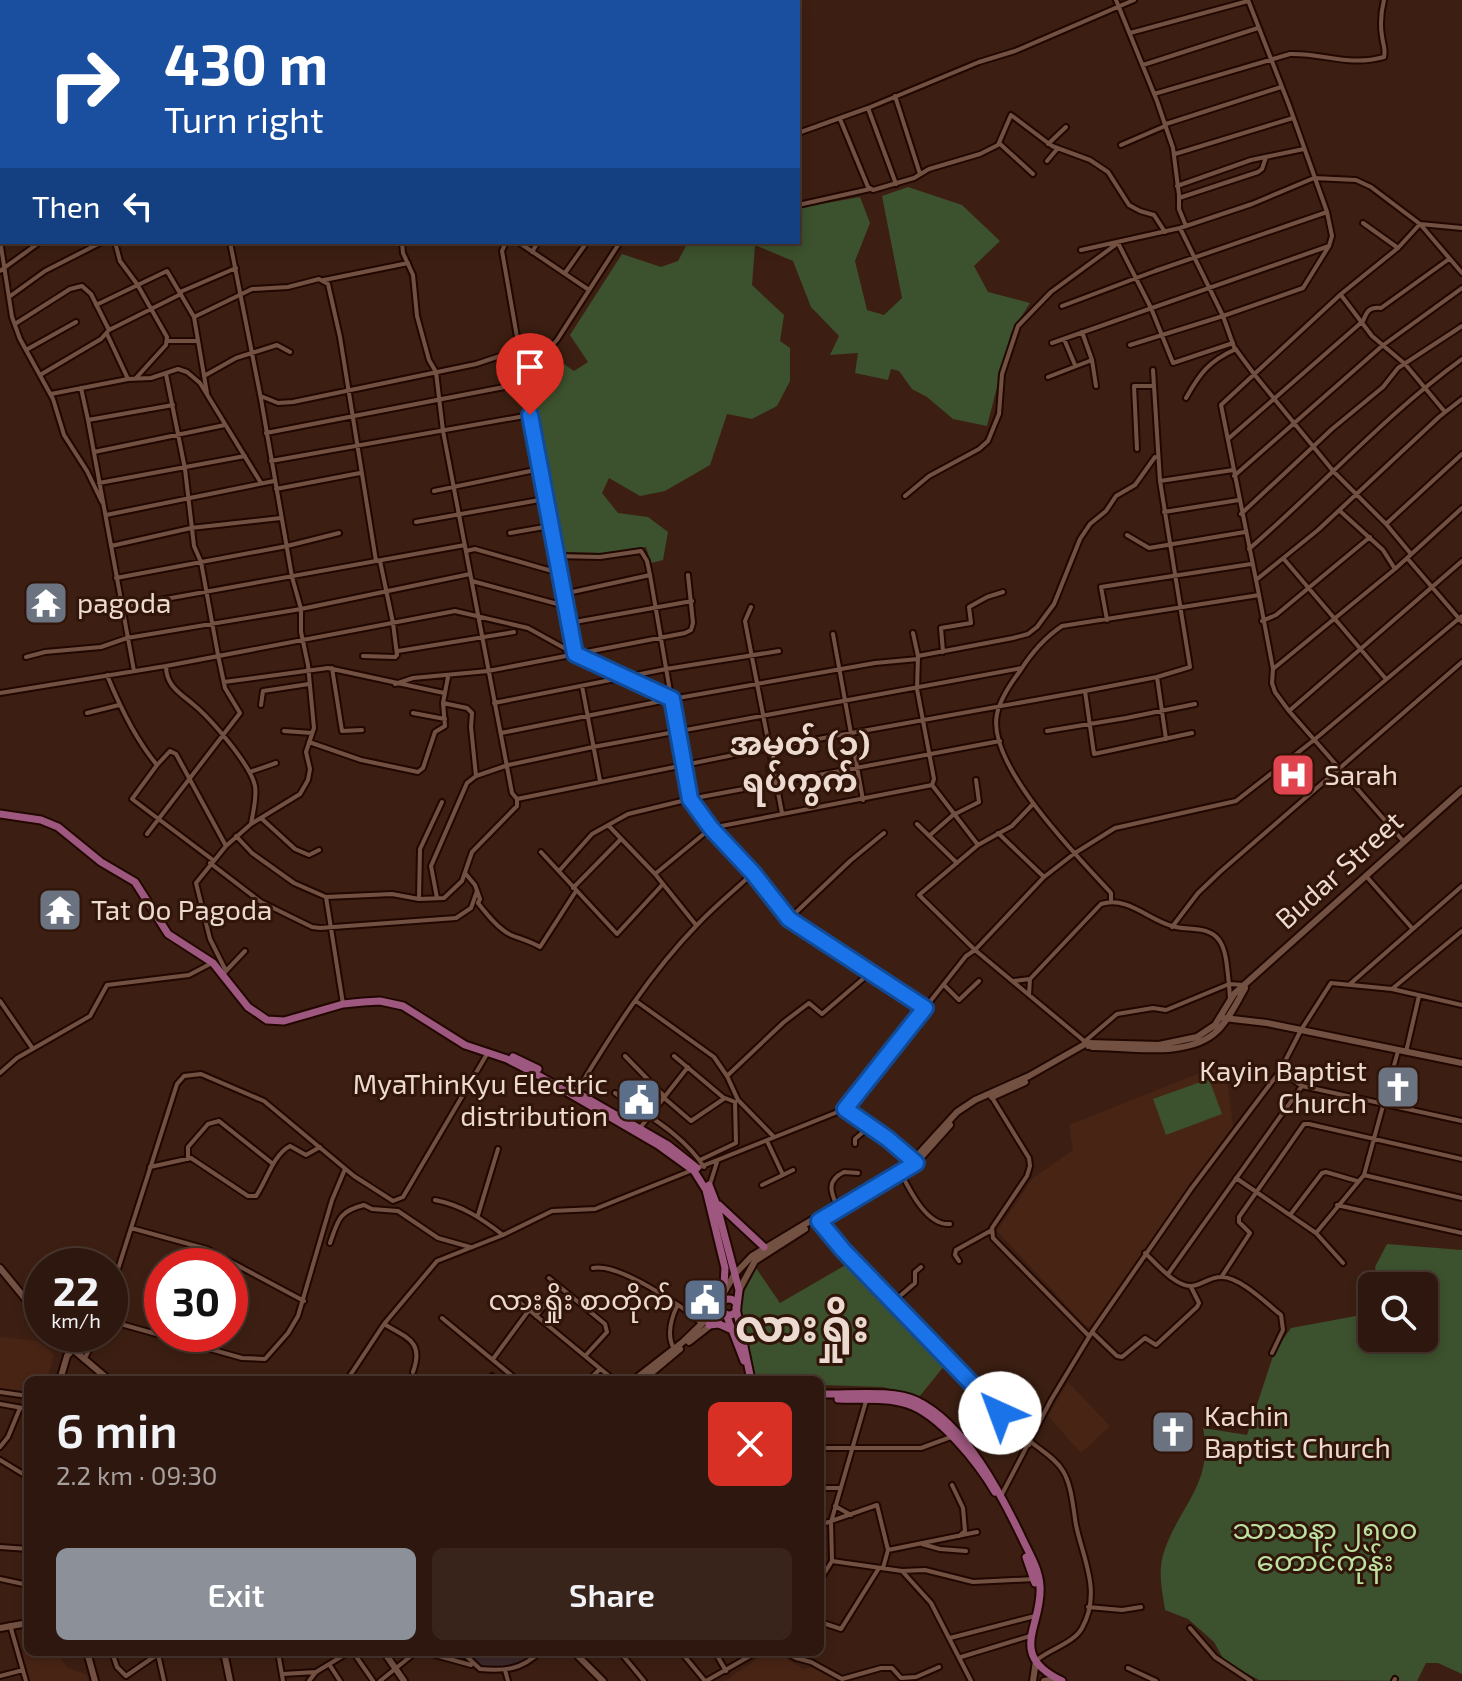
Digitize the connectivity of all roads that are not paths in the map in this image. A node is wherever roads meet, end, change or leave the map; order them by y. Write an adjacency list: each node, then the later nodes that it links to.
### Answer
1 (1134, 0): 4 (street)
2 (1248, 0): 5 (street); 6 (street)
3 (1384, 0): 7 (street)
4 (1118, 3): 6 (street); 11 (street)
5 (1258, 28): 7 (street); 8 (street)
6 (1130, 33): 8 (street)
7 (1269, 59): 9 (street); 10 (street)
8 (1143, 65): 10 (street)
9 (1281, 87): 13 (street); 15 (street)
10 (1154, 94): 15 (street)
11 (895, 96): 12 (street); 26 (street)
12 (868, 108): 14 (street); 29 (street)
13 (1293, 118): 22 (street); 23 (street)
14 (840, 119): 17 (street); 31 (street)
15 (1165, 125): 20 (street); 23 (street)
16 (1066, 127): 19 (street)
17 (800, 132)
18 (999, 143): 19 (street); 26 (street); 27 (street)
19 (1048, 144): 21 (street)
20 (1121, 145)
21 (1058, 148): 25 (street); 40 (street)
22 (1304, 149): 24 (street); 28 (street)
23 (1175, 154): 30 (street)
24 (1266, 157): 30 (street); 32 (street)
25 (1047, 161)
26 (920, 174): 29 (street)
27 (1033, 174)
28 (1314, 178): 34 (street); 36 (street); 37 (street)
29 (896, 184): 31 (street)
30 (1177, 186): 32 (street)
31 (870, 189): 33 (street)
32 (1179, 198): 37 (street)
33 (800, 205)
34 (1327, 212): 53 (street); 57 (street)
35 (1363, 223): 54 (street)
36 (1420, 224): 39 (street); 54 (street); 58 (street)
37 (1186, 226): 38 (street)
38 (1180, 228): 40 (street); 57 (street)
39 (1462, 228)
40 (1165, 232): 41 (street)
41 (1118, 243): 55 (street); 64 (street); 158 (street)
42 (1, 244): 61 (street)
43 (37, 244): 61 (street)
44 (98, 244): 73 (street)
45 (116, 244): 66 (street)
46 (230, 244): 60 (street)
47 (402, 244): 59 (street)
48 (505, 244): 98 (street)
49 (521, 244): 56 (street)
50 (537, 244): 56 (street)
51 (586, 244): 62 (street)
52 (619, 244): 69 (street)
53 (1329, 246): 67 (street); 78 (street)
54 (1398, 248): 71 (street)
55 (1081, 250)
56 (532, 252): 62 (street)
57 (1194, 258): 64 (street); 67 (street)
58 (1450, 259): 63 (street); 80 (street)
59 (408, 263): 65 (street); 105 (street)
60 (236, 268): 70 (street); 72 (street)
61 (2, 270): 73 (street)
62 (564, 273): 69 (street)
63 (1462, 273)
64 (1136, 279): 75 (street); 77 (street)
65 (324, 280): 72 (street); 118 (street)
66 (137, 284): 70 (street); 74 (street); 76 (street)
67 (1209, 288): 77 (street); 78 (street)
68 (1462, 288): 93 (street)
69 (589, 290): 99 (street)
70 (180, 293): 76 (street); 79 (street)
71 (1341, 294): 80 (street); 107 (street)
72 (240, 295): 79 (street); 96 (street)
73 (9, 297): 82 (street)
74 (96, 305): 82 (street); 84 (street)
75 (1062, 306)
76 (151, 308): 84 (street); 88 (street)
77 (1151, 308): 85 (street); 86 (street)
78 (1223, 316): 86 (street); 91 (street)
79 (194, 317): 89 (street)
80 (1363, 321): 93 (street); 123 (street)
81 (76, 322): 95 (street)
82 (15, 324): 95 (street)
83 (1462, 326): 102 (street)
84 (108, 332): 108 (street); 111 (street)
85 (1082, 332): 87 (street); 101 (street)
86 (1163, 335): 91 (street); 92 (street)
87 (1064, 339): 90 (street); 103 (street)
88 (167, 341): 89 (street); 112 (street)
89 (198, 341): 109 (street)
90 (1052, 343)
91 (1233, 343): 94 (street)
92 (1130, 345)
93 (1382, 346): 102 (street); 131 (street)
94 (1236, 349): 107 (street); 122 (street)
95 (26, 350): 108 (street)
96 (252, 352): 97 (street); 109 (street); 120 (street)
97 (290, 352)
98 (519, 352): 99 (street); 105 (street)
99 (521, 359): 113 (street)
100 (1462, 359): 117 (street)
101 (1092, 360): 103 (street); 114 (street)
102 (1405, 364): 117 (street); 138 (street)
103 (1075, 365): 110 (street)
104 (1153, 370): 115 (street)
105 (436, 372): 118 (street); 125 (street)
106 (166, 374): 112 (street); 121 (street); 126 (street)
107 (1254, 374): 123 (street); 136 (street)
108 (40, 375): 119 (street)
109 (204, 376): 121 (street)
110 (1048, 377)
111 (128, 379): 112 (street); 116 (street)
112 (135, 379)
113 (525, 383): 125 (street); 128 (street)
114 (1096, 386)
115 (1154, 386): 139 (street); 140 (street)
116 (81, 388): 119 (street); 130 (street)
117 (1423, 388): 127 (street); 147 (street)
118 (348, 390): 120 (street); 129 (street)
119 (51, 394): 162 (street)
120 (261, 395): 134 (street)
121 (207, 396): 132 (street)
122 (1186, 398)
123 (1274, 399): 131 (street); 136 (street)
124 (1462, 399): 127 (street)
125 (438, 400): 129 (street); 133 (street)
126 (173, 405): 130 (street); 135 (street)
127 (1445, 412): 157 (street)
128 (530, 415): 133 (street); 146 (street)
129 (353, 417): 134 (street); 137 (street)
130 (88, 420): 141 (street)
131 (1295, 423): 138 (street); 149 (street)
132 (225, 425): 135 (street); 143 (street)
133 (443, 431): 137 (street); 154 (street)
134 (266, 433): 144 (street)
135 (179, 435): 141 (street); 145 (street)
136 (1228, 439): 149 (street)
137 (357, 445): 144 (street); 148 (street)
138 (1314, 447): 147 (street); 167 (street)
139 (1137, 449)
140 (1157, 450): 151 (street); 233 (street)
141 (93, 452): 152 (street)
142 (1462, 454): 171 (street)
143 (245, 456): 145 (street); 153 (street)
144 (271, 461): 150 (street)
145 (184, 467): 152 (street); 159 (street)
146 (540, 469): 154 (street); 160 (street)
147 (1334, 472): 157 (street); 183 (street)
148 (361, 473): 155 (street); 187 (street)
149 (1234, 473): 151 (street); 161 (street)
150 (274, 481): 153 (street); 155 (street)
151 (1160, 481): 165 (street)
152 (99, 483): 162 (street)
153 (261, 483): 159 (street)
154 (454, 487): 156 (street); 166 (street)
155 (276, 489): 169 (street)
156 (434, 491)
157 (1358, 495): 164 (street); 171 (street)
158 (905, 496)
159 (187, 499): 168 (street); 173 (street)
160 (545, 499): 166 (street); 172 (street)
161 (1239, 500): 165 (street); 167 (street)
162 (105, 508): 168 (street)
163 (1462, 508): 185 (street)
164 (1340, 511): 178 (street); 186 (street)
165 (1164, 512): 179 (street)
166 (459, 514): 170 (street); 182 (street)
167 (1241, 514): 174 (street)
168 (106, 515): 180 (street)
169 (281, 518): 173 (street); 181 (street)
170 (416, 522)
171 (1386, 524): 185 (street)
172 (550, 526): 176 (street); 184 (street)
173 (191, 528): 180 (street); 189 (street)
174 (1245, 532): 179 (street); 183 (street)
175 (339, 533): 181 (street)
176 (510, 533)
177 (1127, 535): 179 (street)
178 (1370, 537): 191 (street); 201 (street)
179 (1169, 544): 196 (street)
180 (111, 546): 198 (street)
181 (287, 546): 189 (street); 197 (street)
182 (466, 548): 187 (street); 192 (street); 193 (street)
183 (1249, 549): 190 (street)
184 (555, 556): 192 (street); 194 (street)
185 (1409, 556): 191 (street); 202 (street)
186 (1283, 558): 199 (street); 201 (street)
187 (378, 561): 197 (street); 203 (street)
188 (1462, 561): 202 (street)
189 (201, 562): 198 (street); 205 (street)
190 (1251, 564): 196 (street); 199 (street)
191 (1395, 569): 216 (street)
192 (559, 573): 206 (street)
193 (470, 574): 200 (street); 203 (street)
194 (650, 575): 206 (street); 212 (street)
195 (688, 575): 208 (street)
196 (1175, 576): 213 (street); 218 (street)
197 (292, 577): 205 (street); 214 (street)
198 (116, 578): 210 (street)
199 (1256, 580): 207 (street)
200 (472, 581): 209 (street); 215 (street)
201 (1309, 587): 216 (street); 219 (street)
202 (1432, 588): 217 (street); 230 (street)
203 (387, 591): 214 (street); 220 (street)
204 (1003, 592): 233 (street)
205 (207, 593): 210 (street); 222 (street)
206 (563, 594): 209 (street)
207 (1259, 595): 213 (street); 219 (street)
208 (692, 601): 212 (street); 228 (street)
209 (565, 606): 221 (street)
210 (121, 607): 226 (street)
211 (751, 607): 236 (street)
212 (654, 608): 221 (street); 228 (street)
213 (1181, 608): 218 (street); 253 (street)
214 (301, 609): 222 (street); 229 (street)
215 (479, 618): 220 (street); 227 (street); 234 (street)
216 (1335, 619): 230 (street); 245 (street)
217 (1461, 619): 254 (street)
218 (1107, 620): 243 (street)
219 (1262, 621): 245 (street)
220 (393, 623): 229 (street); 231 (street)
221 (569, 623): 234 (street)
222 (212, 624): 226 (street); 235 (street)
223 (514, 632): 227 (street)
224 (913, 633): 239 (street)
225 (833, 634): 249 (street)
226 (127, 638): 238 (street); 247 (street)
227 (483, 638): 231 (street); 248 (street)
228 (660, 638): 234 (street); 244 (street)
229 (303, 639): 235 (street); 246 (street)
230 (1360, 650): 254 (street); 273 (street)
231 (397, 651): 237 (street)
232 (779, 651): 236 (street)
233 (943, 652): 239 (street)
234 (575, 654): 248 (street); 252 (street)
235 (218, 655): 241 (street); 255 (street)
236 (752, 655): 244 (street); 258 (street)
237 (363, 656)
238 (26, 657)
239 (918, 657): 249 (street); 260 (street)
240 (1462, 662): 302 (street)
241 (166, 666): 247 (street); 289 (street)
242 (332, 668): 246 (street); 257 (street); 281 (street)
243 (1022, 668): 260 (street); 271 (street)
244 (666, 669): 252 (street); 264 (street)
245 (1273, 669): 273 (street)
246 (307, 670): 255 (street); 256 (street)
247 (134, 671): 250 (street)
248 (488, 671): 251 (street); 267 (street)
249 (839, 671): 258 (street); 265 (street)
250 (107, 675): 262 (street); 269 (street)
251 (448, 677): 257 (street); 263 (street)
252 (628, 677): 259 (street); 264 (street)
253 (1157, 677): 261 (street); 272 (street)
254 (1386, 679): 291 (street)
255 (224, 682): 289 (street)
256 (309, 684): 270 (street); 285 (street)
257 (395, 684): 263 (street)
258 (756, 685): 264 (street); 277 (street)
259 (582, 686): 267 (street); 276 (street)
260 (917, 689): 265 (street); 279 (street)
261 (1085, 691): 271 (street); 280 (street)
262 (0, 693)
263 (444, 693): 266 (street)
264 (672, 699): 276 (street); 284 (street)
265 (844, 700): 277 (street); 287 (street)
266 (443, 703): 278 (street); 305 (street)
267 (494, 703): 286 (street)
268 (1195, 704): 272 (street)
269 (119, 705): 274 (street); 298 (street)
270 (261, 705)
271 (1000, 707): 279 (street); 293 (street)
272 (1162, 710): 280 (street); 290 (street)
273 (1289, 711): 291 (street)
274 (87, 713)
275 (413, 713): 278 (street)
276 (588, 715): 286 (street); 294 (street)
277 (762, 716): 284 (street); 295 (street)
278 (445, 719): 292 (street)
279 (924, 721): 287 (street); 296 (street)
280 (1090, 724): 283 (street); 290 (street)
281 (362, 730)
282 (284, 731): 285 (street)
283 (1047, 731)
284 (678, 732): 294 (street); 300 (street)
285 (312, 733): 292 (street)
286 (501, 733): 299 (street)
287 (851, 733): 295 (street); 301 (street)
288 (1192, 733): 290 (street)
289 (221, 735): 303 (street); 304 (street)
290 (1166, 739)
291 (1314, 740): 302 (street); 336 (street)
292 (308, 741): 319 (street)
293 (1000, 741): 296 (street); 315 (street)
294 (593, 747): 299 (street); 307 (street)
295 (768, 748): 300 (street); 308 (street)
296 (930, 755): 301 (street); 309 (street)
297 (276, 763): 303 (street)
298 (157, 765): 304 (street); 320 (street)
299 (507, 765): 305 (street); 311 (street)
300 (684, 766): 307 (street); 312 (street)
301 (857, 767): 308 (street); 313 (street)
302 (1339, 768): 331 (street); 356 (street)
303 (250, 772): 321 (street)
304 (190, 776): 320 (street); 333 (street)
305 (476, 776): 350 (street)
306 (976, 780): 318 (street)
307 (600, 781): 311 (street)
308 (775, 782): 312 (street); 316 (street)
309 (932, 785): 313 (street); 318 (street)
310 (1462, 790): 331 (main road, Budar Street)
311 (517, 799): 340 (street)
312 (690, 799): 322 (street); 324 (street)
313 (863, 800): 316 (street)
314 (442, 802): 351 (street)
315 (1033, 804): 326 (street); 336 (street)
316 (782, 813): 324 (street)
317 (0, 814): 361 (main road)
318 (953, 815): 329 (street); 332 (street)
319 (261, 818): 321 (street); 334 (street)
320 (159, 820): 327 (street); 337 (street)
321 (251, 824): 328 (street)
322 (607, 824): 330 (street); 339 (street)
323 (917, 824): 329 (street)
324 (711, 828): 341 (street); 342 (street)
325 (884, 833): 353 (street)
326 (998, 833): 332 (street); 344 (street)
327 (147, 834)
328 (236, 836): 333 (street); 349 (street)
329 (929, 836): 338 (street)
330 (621, 839): 342 (street); 347 (street)
331 (1404, 842): 343 (main road, Budar Street)
332 (978, 845): 338 (street)
333 (226, 846): 337 (street)
334 (319, 850)
335 (541, 852): 339 (street)
336 (1075, 853): 344 (street); 352 (street)
337 (212, 862): 355 (street); 363 (street)
338 (957, 863): 359 (street)
339 (559, 871): 347 (street)
340 (465, 873): 348 (street); 350 (street)
341 (753, 873): 353 (street); 354 (street)
342 (655, 874): 345 (street)
343 (1366, 876): 357 (street); 368 (main road, Budar Street)
344 (1044, 877): 359 (street)
345 (663, 884): 347 (street); 354 (street)
346 (1462, 886): 357 (street)
347 (575, 889): 348 (street)
348 (477, 891): 355 (street)
349 (326, 897): 351 (street); 355 (street)
350 (437, 898): 351 (street)
351 (419, 899)
352 (1111, 901): 356 (street); 364 (street)
353 (789, 919): 362 (street)
354 (696, 925): 376 (street)
355 (329, 927): 377 (street)
356 (1172, 927): 367 (street)
357 (1412, 928): 369 (street)
358 (1462, 931): 371 (street)
359 (975, 950): 366 (street); 370 (street)
360 (245, 951): 363 (street)
361 (213, 963): 363 (main road); 384 (street)
362 (871, 972): 379 (street); 394 (street)
363 (225, 973): 377 (main road)
364 (1030, 979): 366 (street); 372 (street)
365 (979, 981): 370 (street)
366 (1013, 981): 372 (street)
367 (1229, 984): 368 (street); 374 (street); 383 (street)
368 (1246, 984): 374 (main road); 380 (main road)
369 (1350, 984): 371 (street); 382 (street)
370 (944, 985): 379 (street)
371 (1392, 989): 373 (street)
372 (1029, 995): 383 (street)
373 (1419, 996): 378 (street); 386 (street)
374 (1230, 1000): 380 (main road)
375 (0, 1001): 384 (street)
376 (636, 1001): 394 (street); 396 (street)
377 (343, 1004): 381 (main road)
378 (1462, 1005)
379 (925, 1008): 402 (street)
380 (1223, 1018): 382 (main road); 383 (main road)
381 (426, 1021): 387 (main road); 396 (main road)
382 (1301, 1030): 385 (main road); 392 (street)
383 (1086, 1044): 399 (main road)
384 (33, 1049): 393 (street)
385 (1398, 1051): 386 (main road); 401 (street)
386 (1406, 1052): 390 (main road)
387 (488, 1053): 406 (main road); 420 (street)
388 (625, 1056): 398 (street)
389 (674, 1056): 391 (street)
390 (1462, 1063)
391 (688, 1067): 398 (street); 400 (street)
392 (1280, 1071): 395 (street); 449 (street)
393 (0, 1072)
394 (727, 1076): 407 (street)
395 (1302, 1086): 401 (street); 426 (street)
396 (577, 1092): 406 (main road)
397 (615, 1093): 403 (street)
398 (664, 1096): 400 (street); 403 (street)
399 (990, 1096): 416 (main road); 441 (street)
400 (725, 1098): 419 (street)
401 (1382, 1105): 404 (street); 408 (street)
402 (845, 1109): 405 (street); 407 (street)
403 (649, 1116): 406 (street); 419 (street)
404 (1462, 1121)
405 (869, 1127): 410 (street); 416 (street)
406 (636, 1129): 419 (main road)
407 (774, 1138): 409 (street)
408 (1374, 1140): 414 (street); 425 (street); 430 (street)
409 (767, 1141): 415 (street); 424 (street)
410 (855, 1144)
411 (320, 1147): 417 (street); 418 (street); 420 (street)
412 (498, 1149): 437 (street)
413 (188, 1159): 417 (street); 417 (street); 418 (street)
414 (1462, 1159)
415 (718, 1161): 419 (street); 429 (street)
416 (914, 1161): 423 (main road); 435 (main road)
417 (273, 1164)
418 (149, 1167): 440 (street)
419 (699, 1167): 429 (main road); 444 (street); 464 (main road)
420 (345, 1169): 467 (street)
421 (793, 1170): 424 (street)
422 (858, 1173): 435 (street)
423 (901, 1173): 438 (main road); 439 (street)
424 (783, 1175): 428 (street)
425 (1364, 1175): 427 (street); 431 (street)
426 (1236, 1178): 430 (street); 457 (street)
427 (1357, 1181): 434 (street); 436 (street)
428 (762, 1185)
429 (710, 1186): 433 (main road)
430 (1255, 1191): 436 (street); 459 (street)
431 (1462, 1198)
432 (435, 1200): 437 (street)
433 (716, 1203): 447 (main road); 450 (main road)
434 (1337, 1205): 442 (street); 443 (street)
435 (837, 1206): 438 (main road)
436 (1290, 1215): 442 (street)
437 (478, 1216): 444 (street)
438 (818, 1219): 447 (main road); 463 (main road); 468 (street)
439 (950, 1224)
440 (131, 1228): 448 (street); 467 (street)
441 (992, 1230): 452 (street); 480 (street)
442 (1316, 1233): 453 (street)
443 (1462, 1233)
444 (503, 1235): 446 (street)
445 (330, 1243): 446 (street)
446 (473, 1247): 476 (street)
447 (764, 1247): 451 (main road)
448 (125, 1248)
449 (1145, 1253): 457 (street); 480 (street)
450 (730, 1254): 451 (main road); 458 (main road)
451 (752, 1256): 458 (main road)
452 (959, 1261)
453 (1343, 1263)
454 (921, 1267): 468 (street)
455 (0, 1268): 465 (main road)
456 (593, 1268): 470 (street)
457 (1168, 1274): 461 (street)
458 (734, 1275): 463 (main road); 464 (main road)
459 (1222, 1276): 461 (street); 485 (street)
460 (549, 1278): 462 (street)
461 (1191, 1286): 480 (street)
462 (559, 1287): 474 (street); 486 (street)
463 (739, 1290): 471 (main road)
464 (725, 1291): 469 (main road)
465 (24, 1297)
466 (517, 1300): 472 (street)
467 (304, 1301): 478 (street)
468 (893, 1302): 509 (street)
469 (722, 1303): 471 (main road); 473 (main road); 477 (main road)
470 (677, 1304): 477 (street); 481 (street)
471 (736, 1307): 473 (main road); 499 (main road)
472 (529, 1310): 474 (street); 487 (street)
473 (726, 1314): 477 (main road); 479 (main road)
474 (536, 1316): 486 (street)
475 (442, 1318): 487 (street)
476 (384, 1324): 490 (street); 493 (street)
477 (706, 1325): 479 (main road); 481 (main road); 497 (main road)
478 (128, 1326)
479 (732, 1331): 500 (main road)
480 (1090, 1334): 509 (street)
481 (674, 1349): 498 (main road)
482 (70, 1352): 491 (main road)
483 (74, 1352): 488 (main road)
484 (88, 1352): 488 (street)
485 (1272, 1353)
486 (585, 1356): 489 (street)
487 (493, 1359): 494 (street)
488 (84, 1361): 492 (main road)
489 (600, 1369): 495 (street); 496 (street)
490 (413, 1372)
491 (61, 1376)
492 (104, 1376)
493 (350, 1376)
494 (512, 1376)
495 (593, 1376)
496 (609, 1376)
497 (647, 1376)
498 (647, 1376)
499 (748, 1376)
500 (748, 1376)
501 (0, 1392): 502 (street)
502 (24, 1395)
503 (824, 1397): 504 (main road)
504 (867, 1397): 508 (main road); 512 (street); 518 (main road)
505 (0, 1404): 506 (street)
506 (20, 1408): 507 (street); 510 (street)
507 (24, 1408)
508 (951, 1437): 512 (street); 518 (main road)
509 (1030, 1443): 518 (street); 537 (street)
510 (0, 1447)
511 (824, 1448): 512 (street)
512 (852, 1448): 517 (street)
513 (0, 1460): 514 (street)
514 (24, 1475)
515 (952, 1485): 524 (street)
516 (824, 1488): 517 (street)
517 (840, 1488): 519 (street)
518 (1000, 1497): 535 (main road)
519 (835, 1506): 520 (street); 521 (street)
520 (851, 1515): 521 (street); 528 (street)
521 (831, 1522): 522 (street); 530 (street)
522 (824, 1524)
523 (977, 1532): 524 (street)
524 (957, 1538): 525 (street)
525 (920, 1543): 528 (street); 529 (street)
526 (0, 1547): 527 (street)
527 (24, 1549)
528 (888, 1550): 531 (street)
529 (966, 1551)
530 (832, 1561): 531 (street); 533 (street)
531 (881, 1568): 532 (street); 541 (street)
532 (902, 1571): 535 (street); 546 (street)
533 (824, 1573)
534 (0, 1579): 536 (street)
535 (1037, 1579): 539 (main road)
536 (24, 1584)
537 (1088, 1607): 538 (street); 568 (street)
538 (1141, 1607)
539 (1033, 1616): 545 (main road); 546 (street)
540 (24, 1623): 542 (main road)
541 (824, 1623)
542 (10, 1625): 543 (main road); 573 (street)
543 (0, 1628)
544 (1190, 1628): 597 (street)
545 (1028, 1637): 566 (street); 568 (main road)
546 (950, 1638): 566 (street)
547 (88, 1656): 581 (main road)
548 (113, 1656): 549 (street)
549 (154, 1656)
550 (159, 1656): 582 (street)
551 (225, 1656): 583 (main road)
552 (279, 1656): 577 (street)
553 (344, 1656): 567 (street)
554 (354, 1656): 587 (street)
555 (387, 1656): 571 (main road)
556 (411, 1656): 571 (street)
557 (439, 1656): 569 (street)
558 (466, 1656): 569 (street)
559 (535, 1656): 574 (street)
560 (578, 1656): 591 (main road)
561 (623, 1656): 592 (street)
562 (684, 1656): 593 (street)
563 (717, 1656): 575 (street)
564 (750, 1656): 575 (street)
565 (792, 1656): 570 (street)
566 (961, 1657): 594 (street)
567 (329, 1664): 576 (street); 586 (street)
568 (1036, 1664): 579 (main road); 595 (main road)
569 (475, 1666): 574 (street)
570 (939, 1667)
571 (395, 1668): 588 (street); 589 (main road)
572 (1128, 1668): 596 (street)
573 (23, 1670): 578 (street); 580 (street)
574 (505, 1670): 590 (street)
575 (726, 1671): 593 (street)
576 (316, 1672): 577 (street); 585 (street)
577 (283, 1674): 584 (street)
578 (0, 1676)
579 (1053, 1680)
580 (26, 1681)
581 (95, 1681)
582 (164, 1681)
583 (230, 1681)
584 (283, 1681)
585 (309, 1681)
586 (340, 1681)
587 (373, 1681)
588 (380, 1681)
589 (404, 1681)
590 (508, 1681)
591 (603, 1681)
592 (644, 1681)
593 (706, 1681)
594 (971, 1681)
595 (1033, 1681)
596 (1156, 1681)
597 (1251, 1681)

